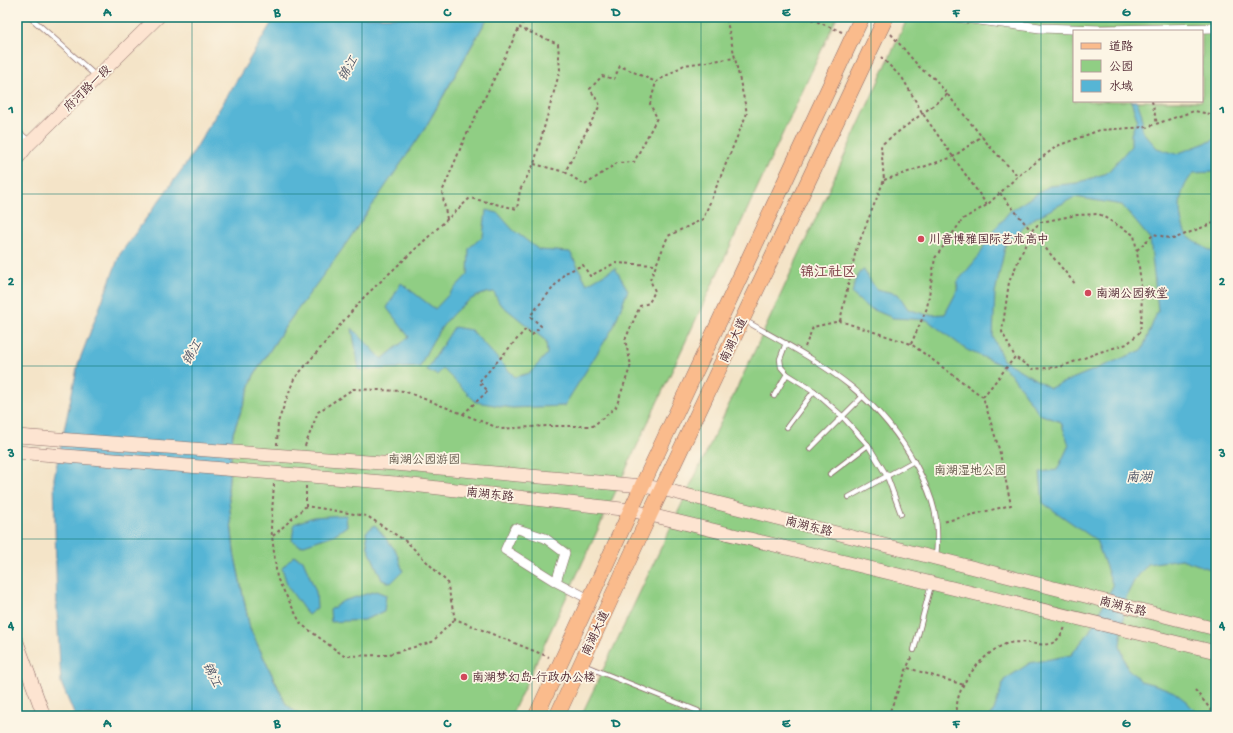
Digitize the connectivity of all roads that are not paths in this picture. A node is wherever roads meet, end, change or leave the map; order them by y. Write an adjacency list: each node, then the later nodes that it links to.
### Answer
1 (30, 17): 7 (lane)
2 (158, 17): 7 (main road, 府河路一段)
3 (862, 17): 26 (main road, 南湖大道)
4 (956, 17): 6 (street)
5 (885, 21): 11 (main road, 南湖大道)
6 (1216, 28)
7 (97, 77): 9 (main road, 府河路一段)
8 (17, 133): 9 (street)
9 (29, 144): 10 (main road, 府河路一段)
10 (17, 159)
11 (743, 319): 12 (lane); 27 (main road, 南湖大道)
12 (786, 343): 13 (lane); 16 (lane)
13 (787, 374): 14 (lane); 15 (lane)
14 (814, 391): 17 (lane); 18 (lane)
15 (774, 396)
16 (863, 396): 17 (lane); 23 (lane)
17 (842, 416): 20 (lane); 21 (lane)
18 (787, 427)
19 (17, 436): 26 (main road, 南湖东路, bridge)
20 (868, 445): 24 (lane); 25 (lane)
21 (810, 449)
22 (17, 452): 29 (main road, 南湖东路, bridge)
23 (914, 461): 25 (lane); 32 (lane)
24 (830, 474)
25 (887, 476): 28 (lane); 31 (lane)
26 (642, 486): 27 (main road, 南湖东路); 29 (main road, 南湖大道)
27 (662, 489): 30 (main road, 南湖大道); 32 (main road, 南湖东路)
28 (849, 497)
29 (630, 510): 30 (main road, 南湖东路); 35 (main road, 南湖大道)
30 (650, 514): 34 (main road, 南湖东路); 40 (main road, 南湖大道)
31 (901, 514)
32 (936, 558): 36 (main road, 南湖东路)
33 (556, 582): 33 (street); 35 (street)
34 (931, 583): 38 (lane); 39 (main road, 南湖东路)
35 (590, 599): 44 (main road, 南湖大道)
36 (1216, 629)
37 (17, 642): 41 (main road)
38 (914, 650)
39 (1216, 652)
40 (581, 664): 42 (lane); 45 (main road, 南湖大道)
41 (22, 672): 43 (main road)
42 (698, 711)
43 (44, 716)
44 (536, 716)
45 (557, 716)

